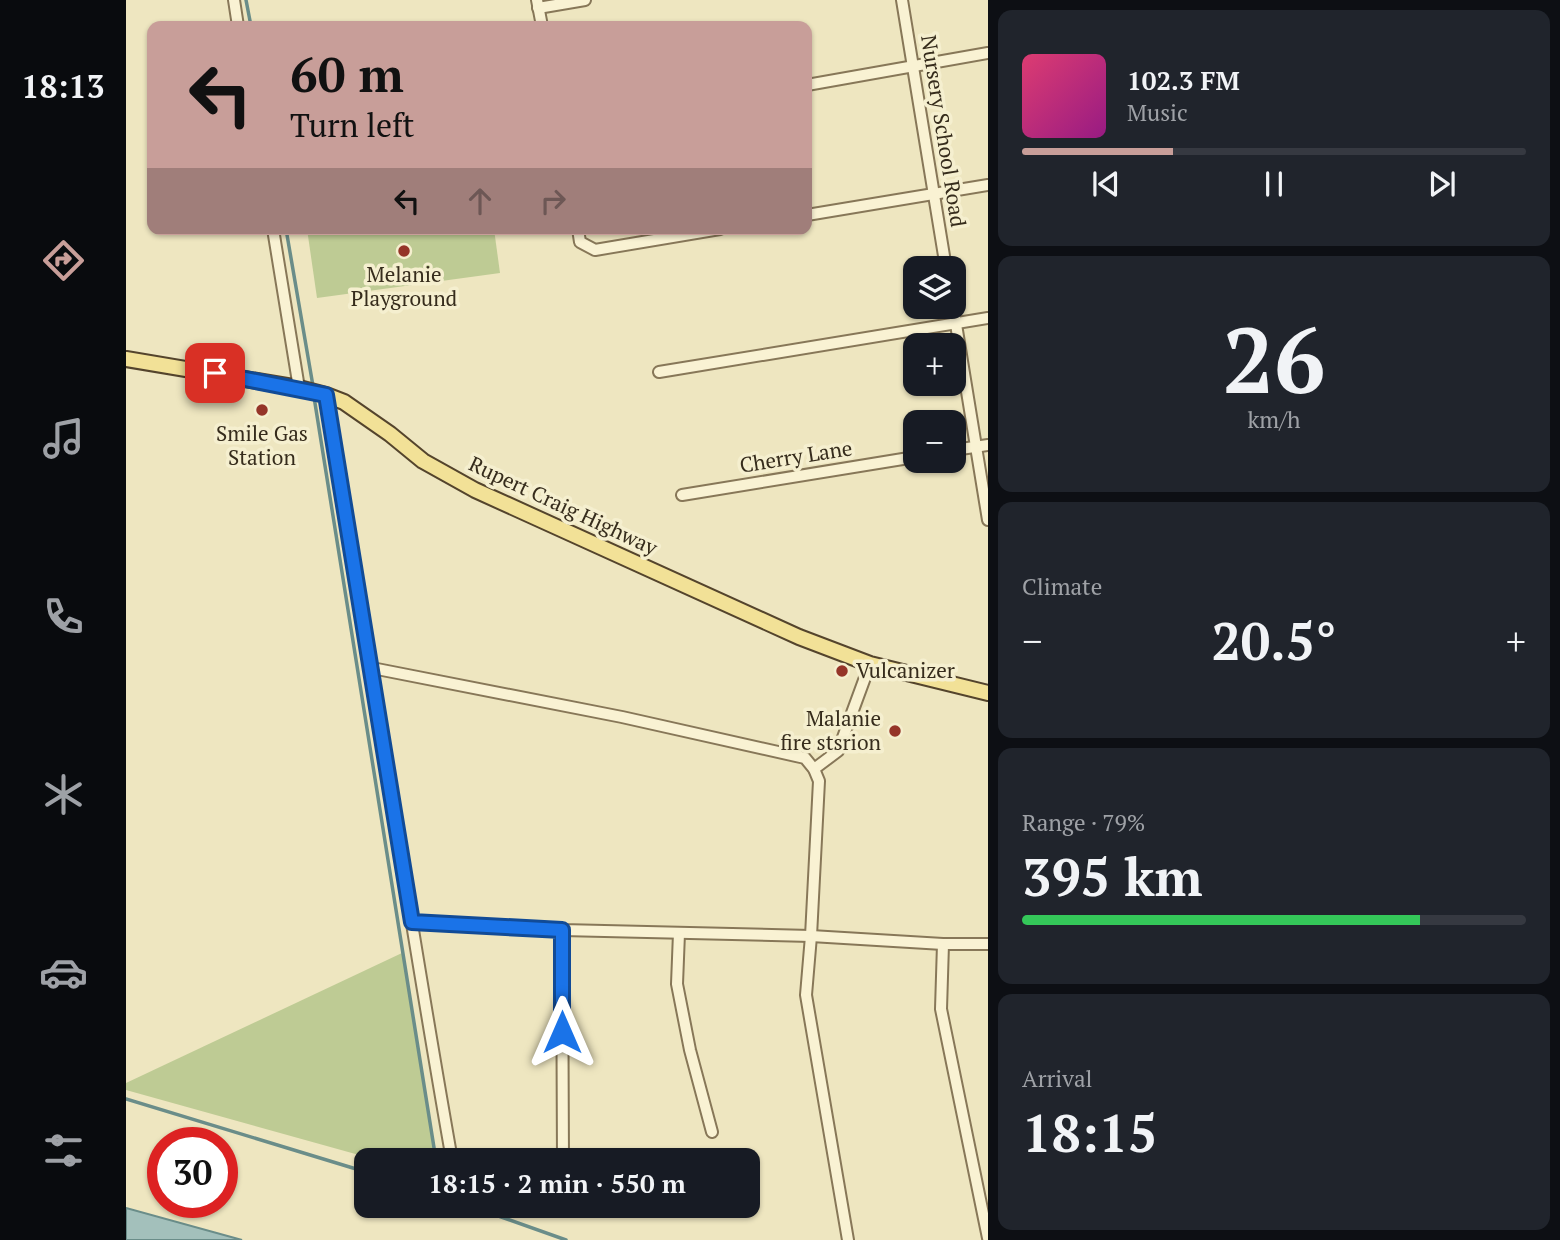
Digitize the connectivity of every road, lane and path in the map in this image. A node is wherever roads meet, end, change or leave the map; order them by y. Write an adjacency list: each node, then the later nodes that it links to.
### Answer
1 (234, 0): 5 (street)
2 (584, 0): 4 (street)
3 (902, 0): 7 (street, Nursery School Road)
4 (538, 4)
5 (238, 21)
6 (988, 53): 7 (street)
7 (913, 66): 8 (street); 10 (street, Nursery School Road)
8 (812, 84)
9 (988, 185): 10 (street)
10 (934, 194): 11 (street); 15 (street, Nursery School Road)
11 (812, 214)
12 (274, 235): 21 (street)
13 (579, 235): 14 (street)
14 (684, 235)
15 (944, 256)
16 (988, 318): 18 (street)
17 (955, 319): 18 (street)
18 (955, 323): 20 (street); 24 (street)
19 (126, 359): 21 (main road, Rupert Craig Highway)
20 (659, 372)
21 (299, 388): 22 (main road, Rupert Craig Highway)
22 (326, 395): 29 (main road, Rupert Craig Highway); 30 (street)
23 (988, 445): 24 (street)
24 (976, 447): 25 (street); 28 (street)
25 (966, 448)
26 (903, 459): 27 (street, Cherry Lane)
27 (682, 495)
28 (988, 520)
29 (870, 664): 31 (main road, Rupert Craig Highway); 32 (street)
30 (372, 668): 32 (street); 33 (street)
31 (988, 693)
32 (814, 769): 36 (street)
33 (412, 922): 34 (street); 40 (street)
34 (562, 930): 35 (street); 41 (street)
35 (679, 933): 36 (street); 39 (street)
36 (811, 936): 37 (street); 43 (street)
37 (943, 944): 38 (street); 42 (street)
38 (988, 944)
39 (712, 1132)
40 (450, 1148)
41 (563, 1148)
42 (988, 1238)
43 (848, 1240)

